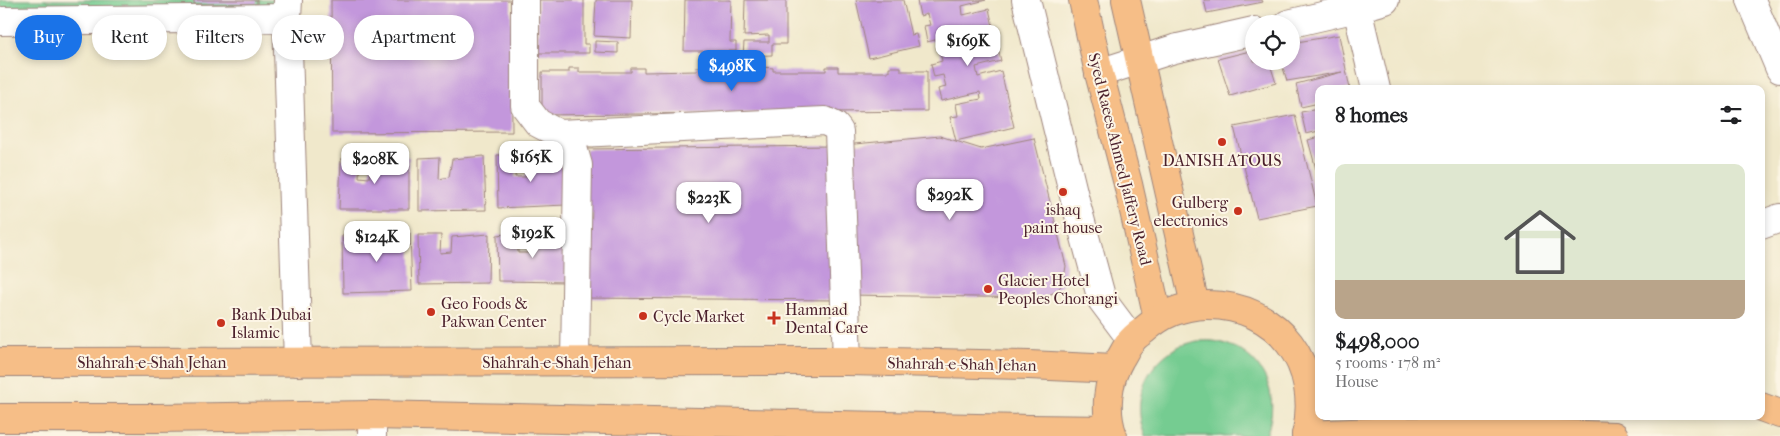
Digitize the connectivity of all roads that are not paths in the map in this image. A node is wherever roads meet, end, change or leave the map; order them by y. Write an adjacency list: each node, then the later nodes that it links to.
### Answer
1 (525, 0): 16 (street)
2 (1026, 0): 21 (street)
3 (1083, 0): 14 (main road, Syed Raees Ahmed Jaffery Road)
4 (1126, 0): 13 (main road)
5 (1385, 0): 7 (street)
6 (1750, 0): 12 (street)
7 (1356, 4): 9 (street); 15 (street)
8 (287, 9): 10 (street); 24 (street)
9 (1300, 20)
10 (0, 21)
11 (1245, 34): 13 (street)
12 (1777, 54)
13 (1140, 59): 14 (street); 19 (main road)
14 (1099, 73): 20 (main road, Syed Raees Ahmed Jaffery Road)
15 (1375, 85)
16 (559, 134): 22 (street); 25 (street)
17 (1780, 218): 18 (street)
18 (1765, 224)
19 (1195, 305): 20 (main road); 27 (main road)
20 (1158, 318): 21 (main road)
21 (1132, 340): 26 (main road)
22 (846, 361): 25 (main road, Shahrah-e-Shah Jehan); 26 (main road, Shahrah-e-Shah Jehan)
23 (0, 362): 24 (main road, Shahrah-e-Shah Jehan)
24 (298, 362): 25 (main road, Shahrah-e-Shah Jehan)
25 (575, 362)
26 (1115, 369): 33 (main road)
27 (1312, 373): 34 (main road)
28 (1765, 408): 29 (main road)
29 (1780, 414)
30 (0, 418): 32 (main road)
31 (372, 426): 32 (main road); 33 (main road)
32 (155, 427)
33 (1111, 433)
34 (1306, 436): 35 (main road)
35 (1614, 436)

